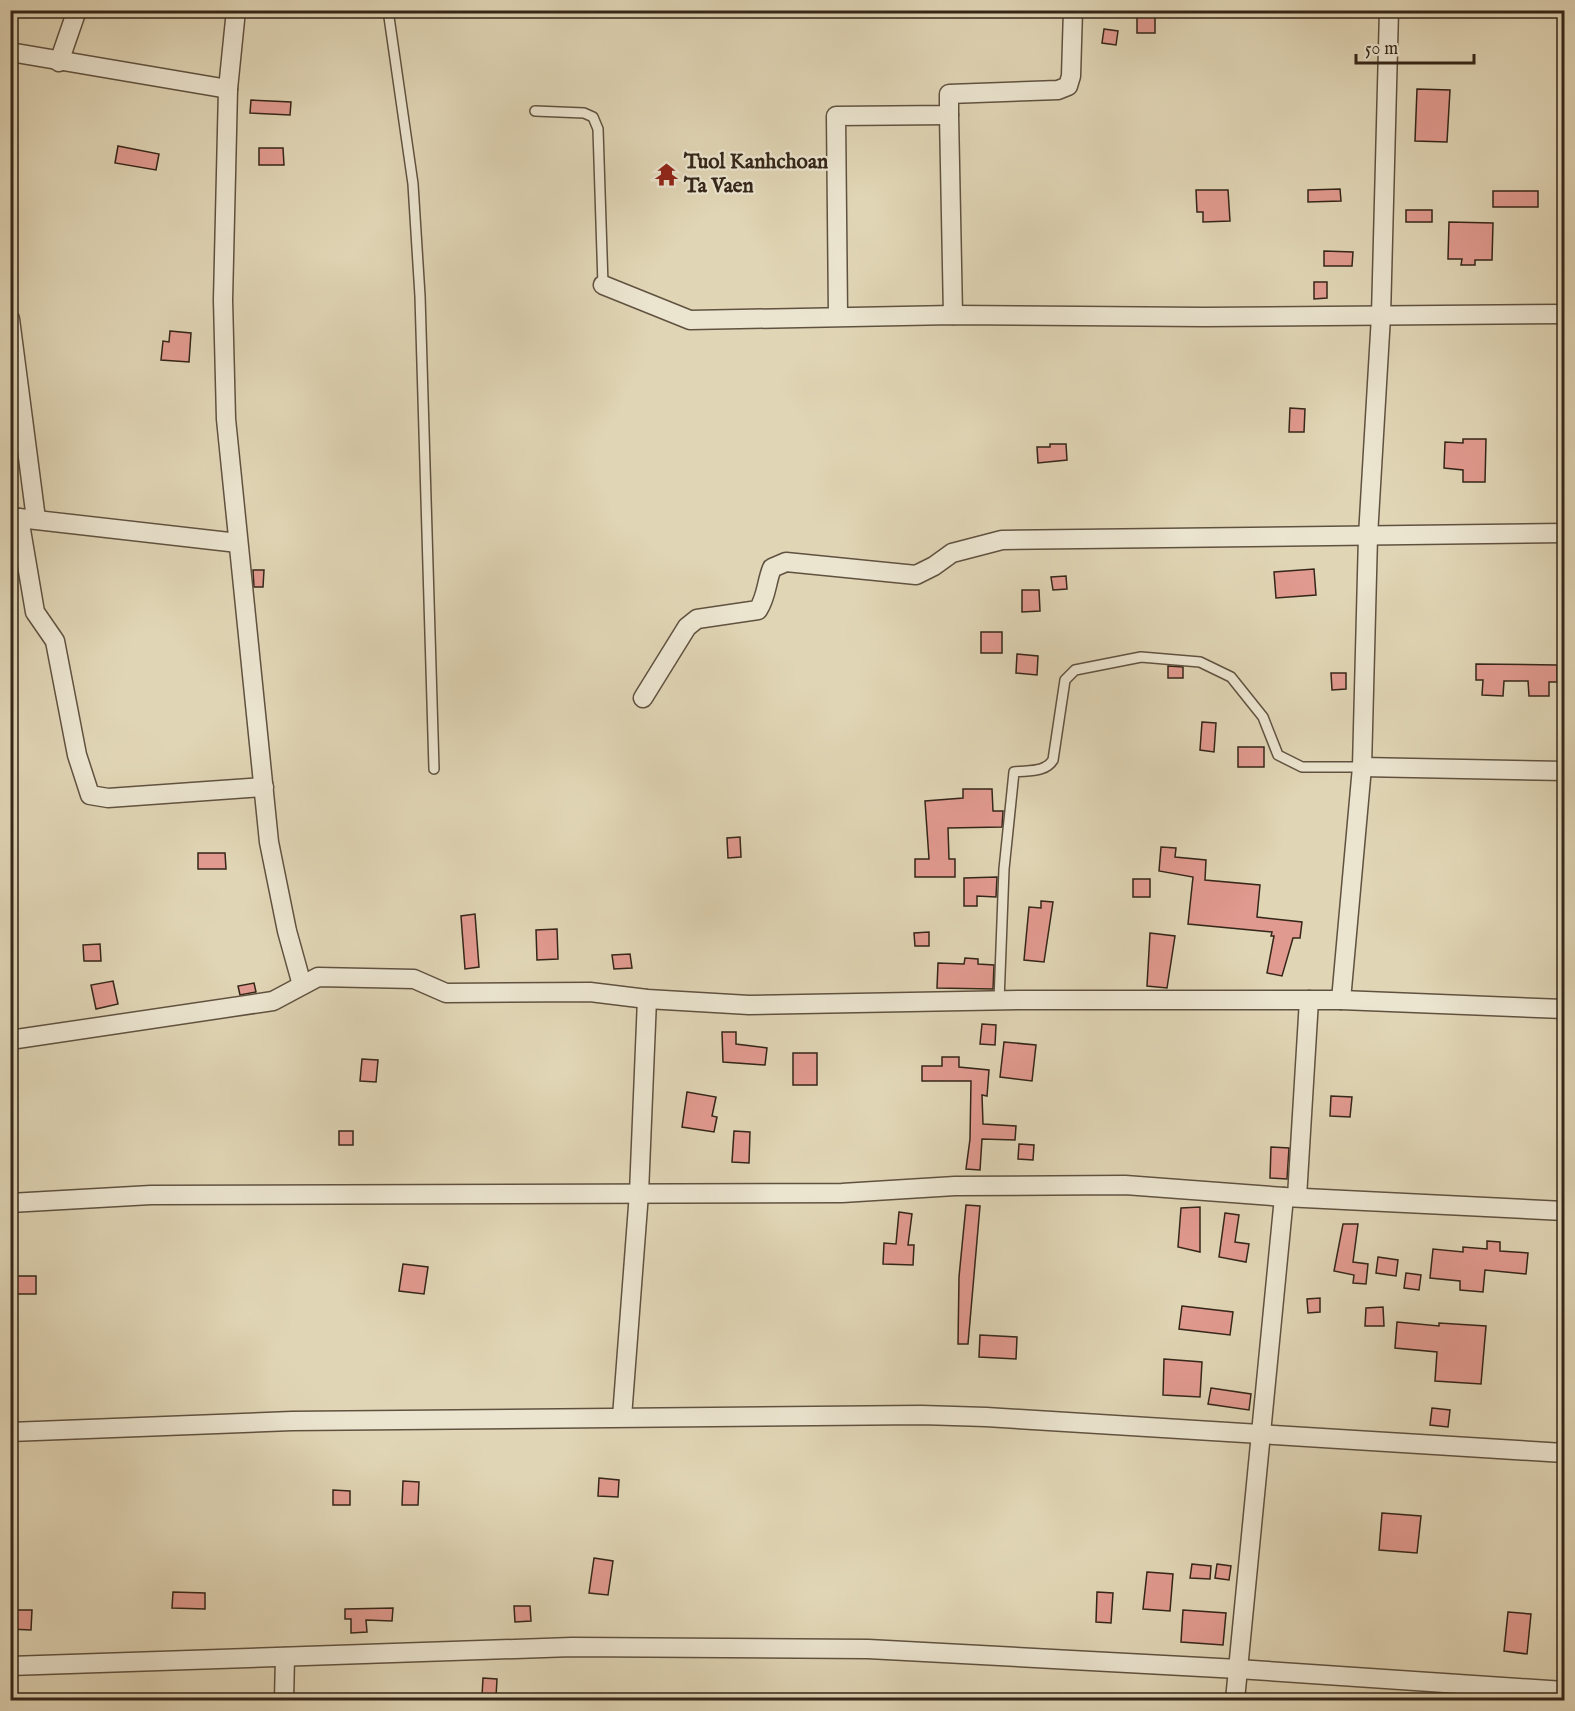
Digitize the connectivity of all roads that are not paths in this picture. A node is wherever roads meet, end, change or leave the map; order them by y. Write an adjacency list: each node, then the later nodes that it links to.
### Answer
1 (76, 10): 7 (street)
2 (236, 10): 8 (street)
3 (388, 10): 23 (lane)
4 (1073, 10): 10 (street)
5 (1389, 10): 15 (street)
6 (10, 52): 7 (street)
7 (59, 62): 8 (street)
8 (228, 89): 20 (street)
9 (535, 111): 11 (lane)
10 (949, 114): 13 (street); 14 (street)
11 (603, 285): 13 (street)
12 (1564, 314): 15 (street)
13 (838, 315): 14 (street)
14 (953, 315): 15 (street)
15 (1381, 316): 19 (street)
16 (10, 319): 17 (street)
17 (22, 518): 20 (street); 25 (street)
18 (1564, 533): 19 (street)
19 (1368, 536): 21 (street); 22 (street)
20 (238, 543): 25 (street)
21 (643, 698)
22 (1362, 767): 24 (street); 29 (street); 30 (lane)
23 (434, 769)
24 (1564, 771)
25 (264, 787): 26 (street)
26 (302, 986): 27 (street); 32 (street)
27 (647, 999): 30 (street); 33 (street)
28 (1309, 1000): 29 (street); 30 (street); 34 (street)
29 (1341, 1000): 31 (street)
30 (999, 1001)
31 (1564, 1009)
32 (10, 1040)
33 (639, 1193): 34 (street); 35 (street); 37 (street)
34 (1291, 1197): 36 (street); 39 (street)
35 (10, 1203)
36 (1564, 1211)
37 (622, 1417): 38 (street); 39 (street)
38 (10, 1432)
39 (1259, 1433): 40 (street); 43 (street)
40 (1564, 1454)
41 (285, 1657): 42 (street); 43 (street); 45 (street)
42 (10, 1666)
43 (1239, 1669): 44 (street); 46 (street)
44 (1564, 1691)
45 (284, 1701)
46 (1235, 1701)

